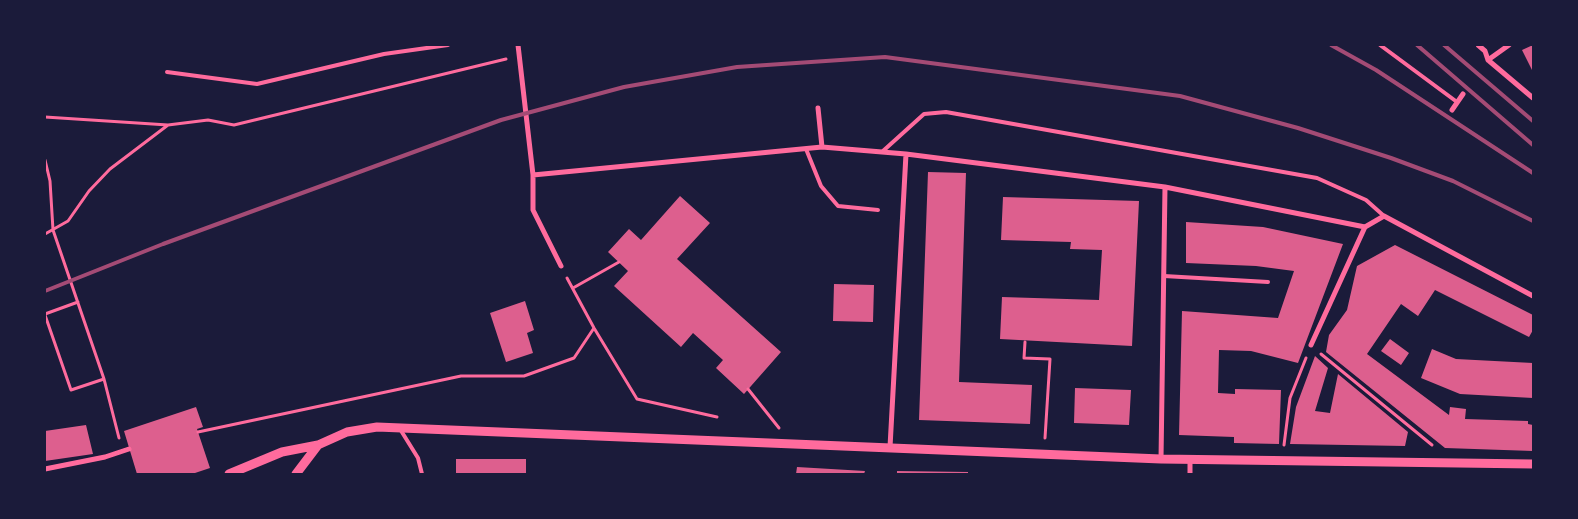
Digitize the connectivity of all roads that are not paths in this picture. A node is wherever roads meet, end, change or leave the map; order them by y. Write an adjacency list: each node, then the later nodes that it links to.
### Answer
1 (448, 45): 7 (lane)
2 (518, 45): 17 (street)
3 (1380, 45): 10 (lane)
4 (1478, 45): 6 (street)
5 (1509, 45): 6 (street)
6 (1488, 60): 9 (street)
7 (167, 72)
8 (1463, 94): 10 (street)
9 (1533, 98)
10 (1458, 102): 12 (street)
11 (818, 108): 13 (street)
12 (1452, 110)
13 (822, 147): 14 (street); 15 (street)
14 (806, 149): 17 (street); 19 (lane)
15 (883, 151): 16 (street); 20 (lane)
16 (906, 154): 18 (street); 29 (street)
17 (533, 175): 22 (street)
18 (1165, 187): 21 (street); 23 (street)
19 (878, 210)
20 (1384, 216): 21 (street); 25 (street)
21 (1365, 227): 26 (street)
22 (561, 266)
23 (1164, 276): 24 (lane); 31 (street)
24 (1268, 282)
25 (1533, 296)
26 (1311, 345)
27 (399, 427): 28 (street); 29 (street); 37 (lane)
28 (318, 445): 35 (street); 36 (street)
29 (890, 447): 31 (street)
30 (129, 449): 34 (street)
31 (1160, 458): 32 (street)
32 (1190, 459): 33 (street); 38 (street)
33 (1533, 464)
34 (45, 469)
35 (229, 474)
36 (296, 474)
37 (422, 474)
38 (1190, 474)

